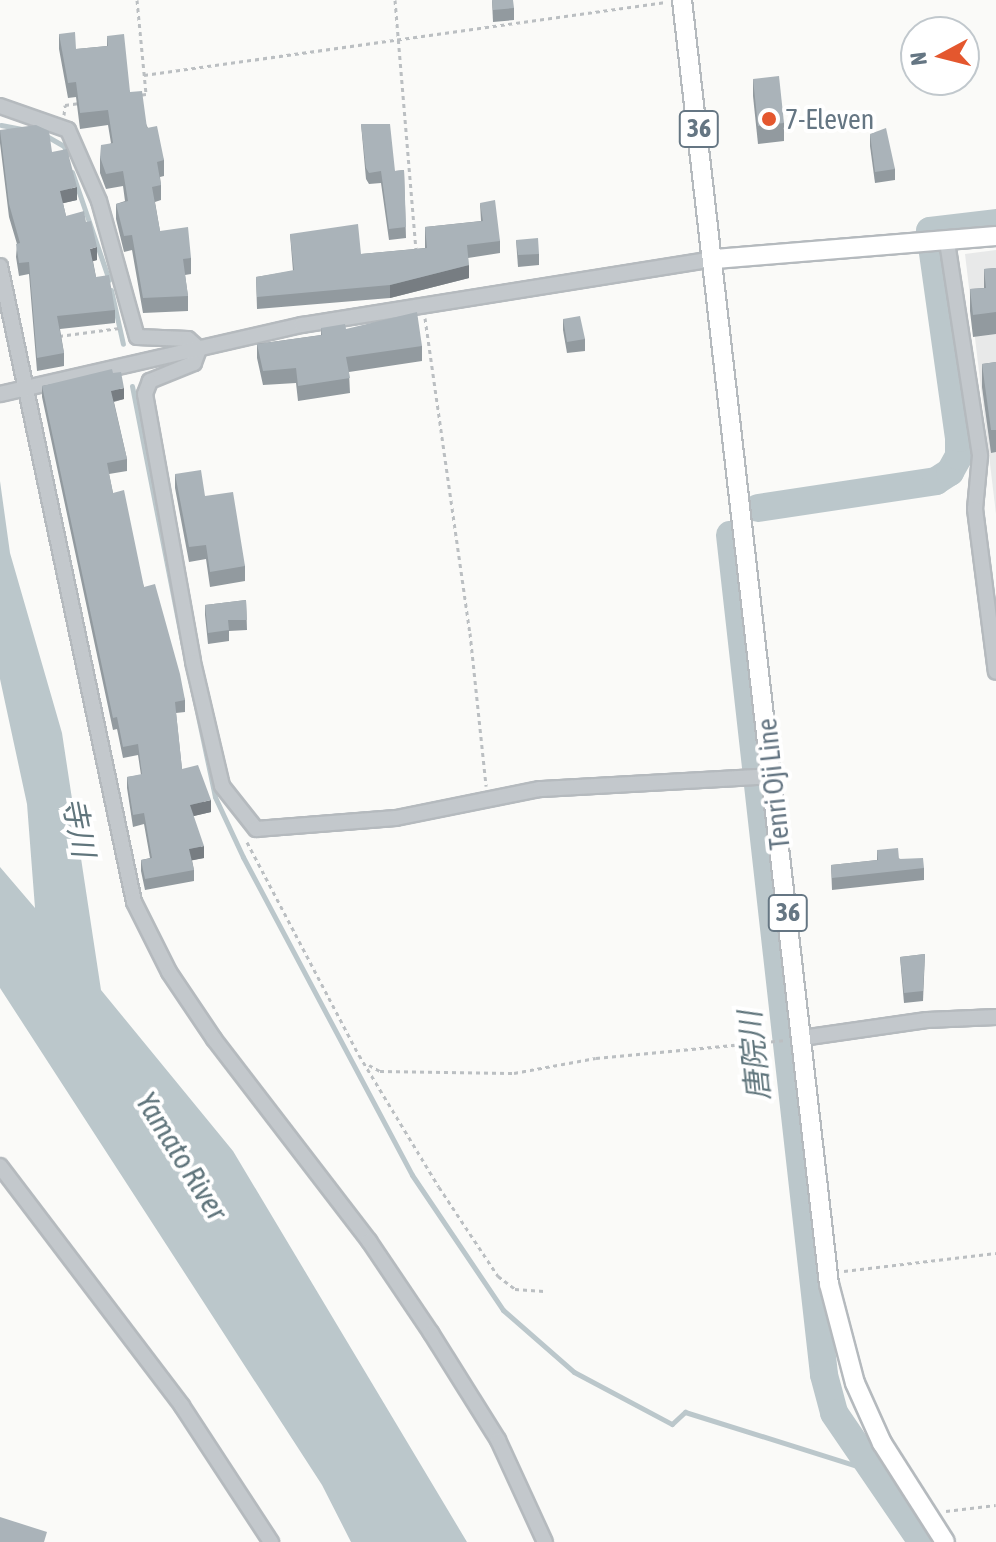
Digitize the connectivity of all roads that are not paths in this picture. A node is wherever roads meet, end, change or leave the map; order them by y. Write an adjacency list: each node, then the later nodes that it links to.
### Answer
1 (682, 0): 5 (main road, Tenri Oji Line / 36)
2 (0, 106): 7 (street)
3 (996, 236): 4 (main road)
4 (947, 242): 5 (main road); 10 (street)
5 (715, 259): 7 (street); 11 (main road, Tenri Oji Line / 36)
6 (0, 266): 8 (street)
7 (199, 349): 8 (street); 11 (street)
8 (23, 389): 9 (street); 16 (street)
9 (0, 394)
10 (996, 672)
11 (772, 776): 13 (main road, Tenri Oji Line / 36)
12 (996, 1017): 13 (street)
13 (802, 1038): 17 (main road, Tenri Oji Line / 36)
14 (0, 1166): 15 (street)
15 (271, 1542)
16 (545, 1542)
17 (945, 1542)

